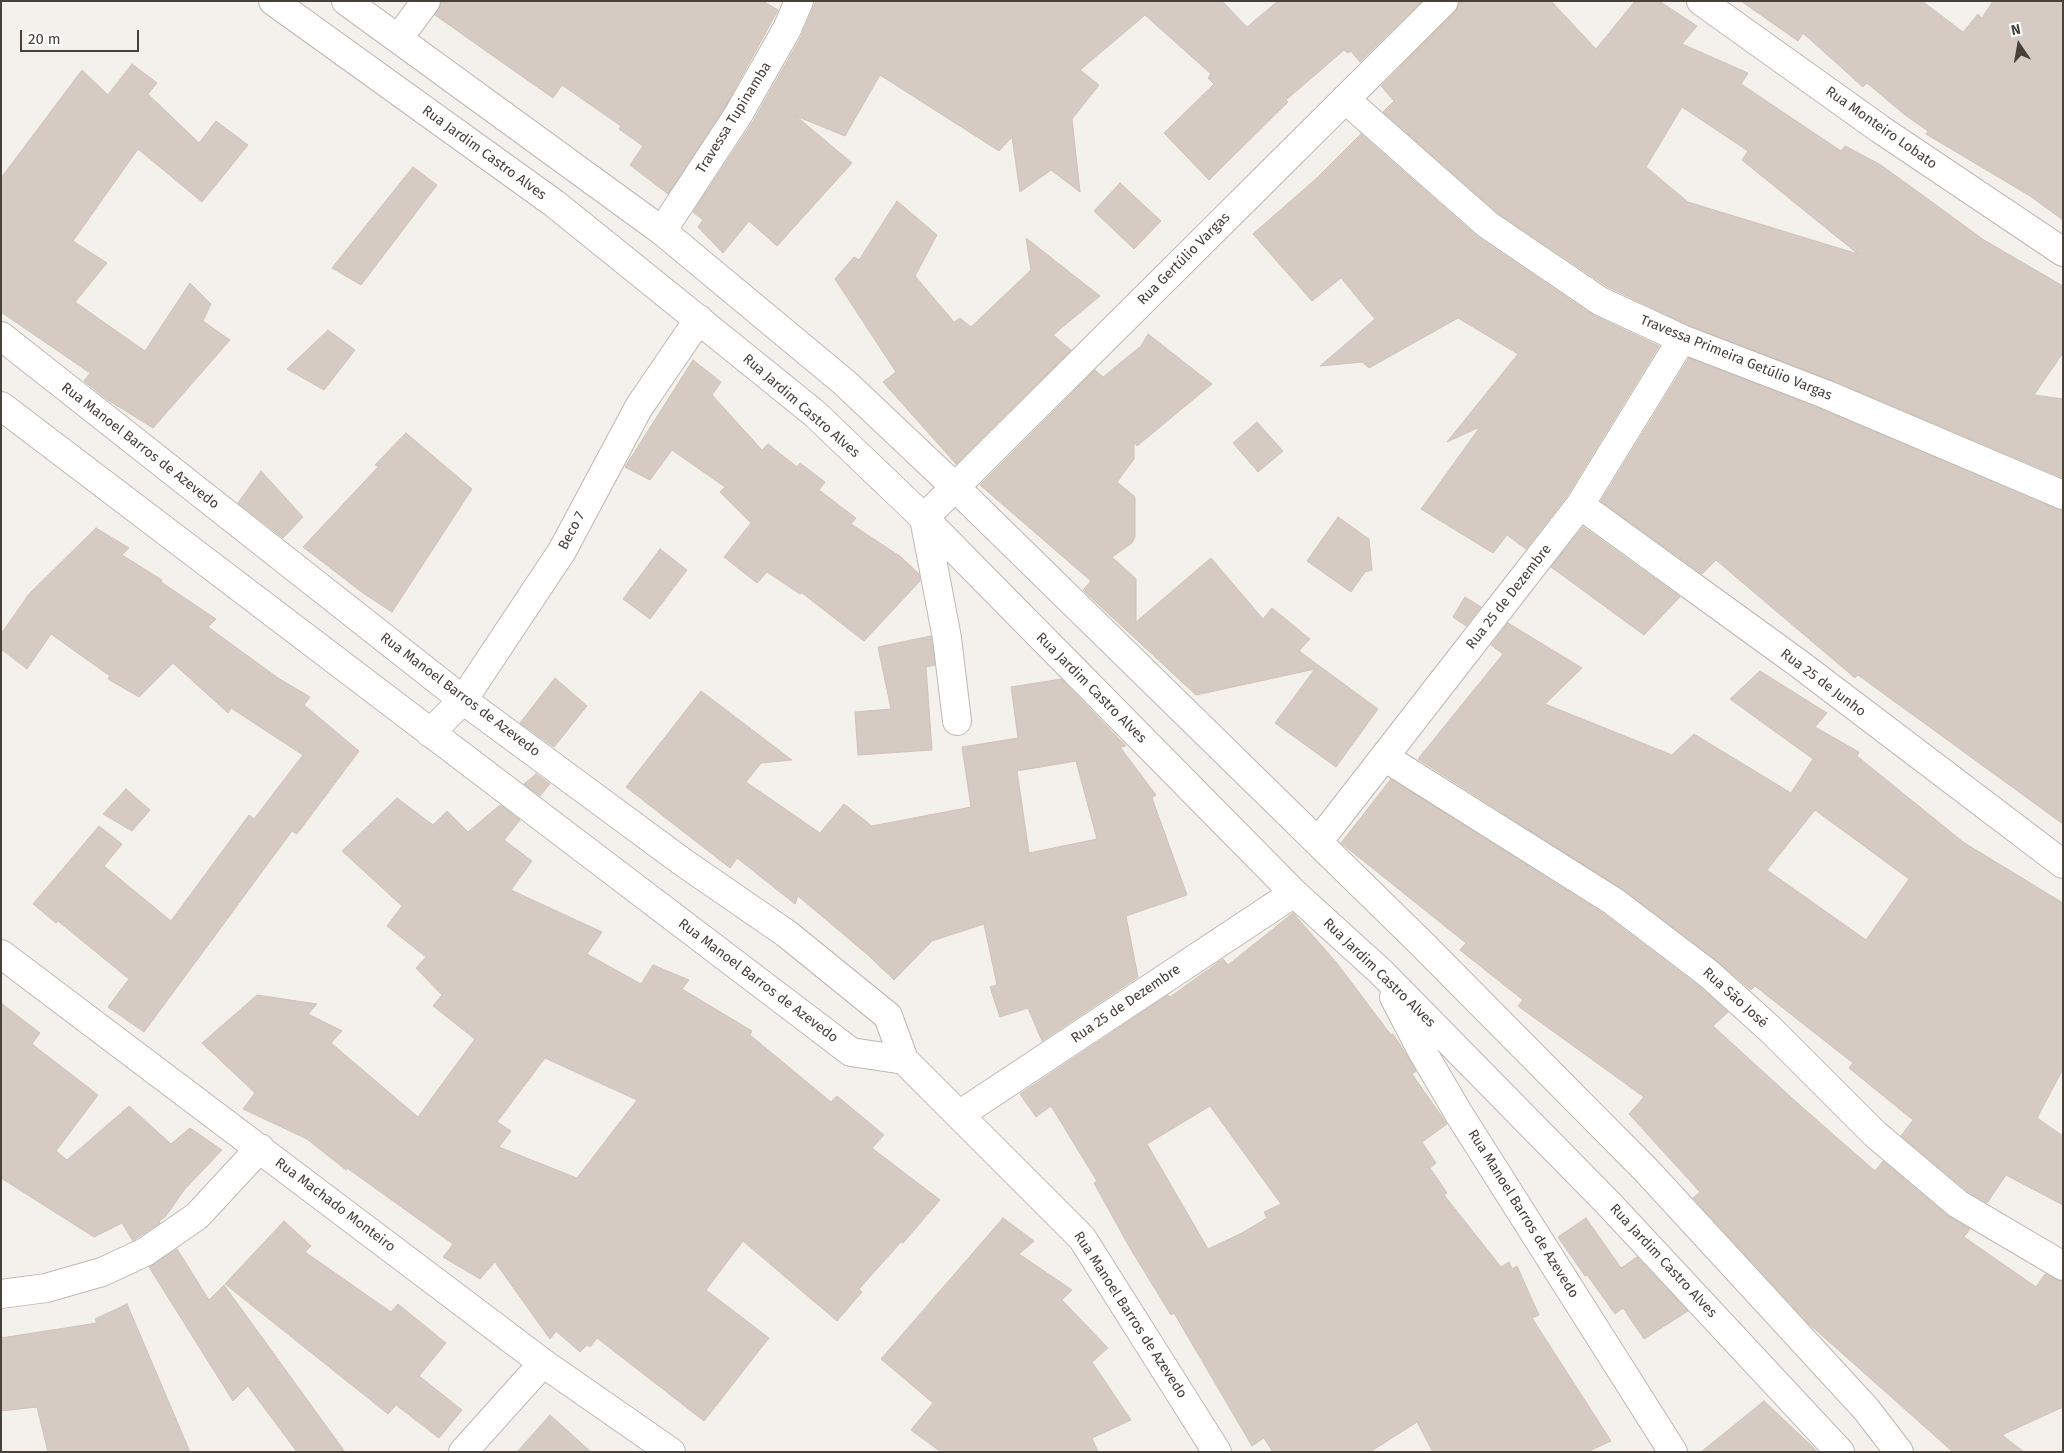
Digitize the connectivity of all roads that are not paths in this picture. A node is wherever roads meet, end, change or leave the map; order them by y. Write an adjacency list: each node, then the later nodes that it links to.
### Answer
1 (273, 1): 11 (street, Rua Jardim Castro Alves)
2 (346, 1): 7 (street)
3 (426, 1): 7 (street)
4 (799, 1): 9 (street, Travessa Tupinamba)
5 (1444, 1): 8 (street, Rua Gertúlio Vargas)
6 (1701, 1): 10 (street, Rua Monteiro Lobato)
7 (398, 39): 9 (street)
8 (1345, 99): 13 (street, Travessa Primeira Getúlio Vargas); 15 (street, Rua Gertúlio Vargas)
9 (662, 230): 15 (street)
10 (2063, 252)
11 (699, 319): 18 (street, Rua Jardim Castro Alves); 19 (street, Beco 7)
12 (1, 336): 19 (street, Rua Manoel Barros de Azevedo)
13 (1682, 340): 16 (street, Travessa Primeira Getúlio Vargas); 17 (street, Rua 25 de Dezembre)
14 (1, 406): 21 (street, Rua Manoel Barros de Azevedo)
15 (955, 486): 18 (street, Rua Gertúlio Vargas); 23 (street)
16 (2063, 495)
17 (1580, 505): 22 (street, Rua 25 de Dezembre); 24 (street, Rua 25 de Junho)
18 (924, 518): 20 (street); 25 (street, Rua Jardim Castro Alves)
19 (464, 700): 21 (street, Beco 7); 28 (street, Rua Manoel Barros de Azevedo)
20 (957, 722)
21 (430, 733): 28 (street, Rua Manoel Barros de Azevedo)
22 (1386, 758): 23 (street, Rua 25 de Dezembre); 31 (street, Rua São José)
23 (1318, 842): 39 (street)
24 (2063, 864)
25 (1294, 893): 27 (street, Rua Jardim Castro Alves); 29 (street, Rua 25 de Dezembre)
26 (1, 954): 30 (street, Rua Machado Monteiro)
27 (1381, 972): 37 (street, Rua Manoel Barros de Azevedo); 38 (street, Rua Jardim Castro Alves)
28 (904, 1060): 29 (street, Rua Manoel Barros de Azevedo)
29 (959, 1115): 36 (street, Rua Manoel Barros de Azevedo)
30 (260, 1148): 32 (street); 33 (street, Rua Machado Monteiro)
31 (2063, 1266)
32 (1, 1294)
33 (543, 1363): 34 (street); 35 (street, Rua Machado Monteiro)
34 (463, 1452)
35 (671, 1452)
36 (1218, 1452)
37 (1673, 1452)
38 (1840, 1452)
39 (1898, 1452)

